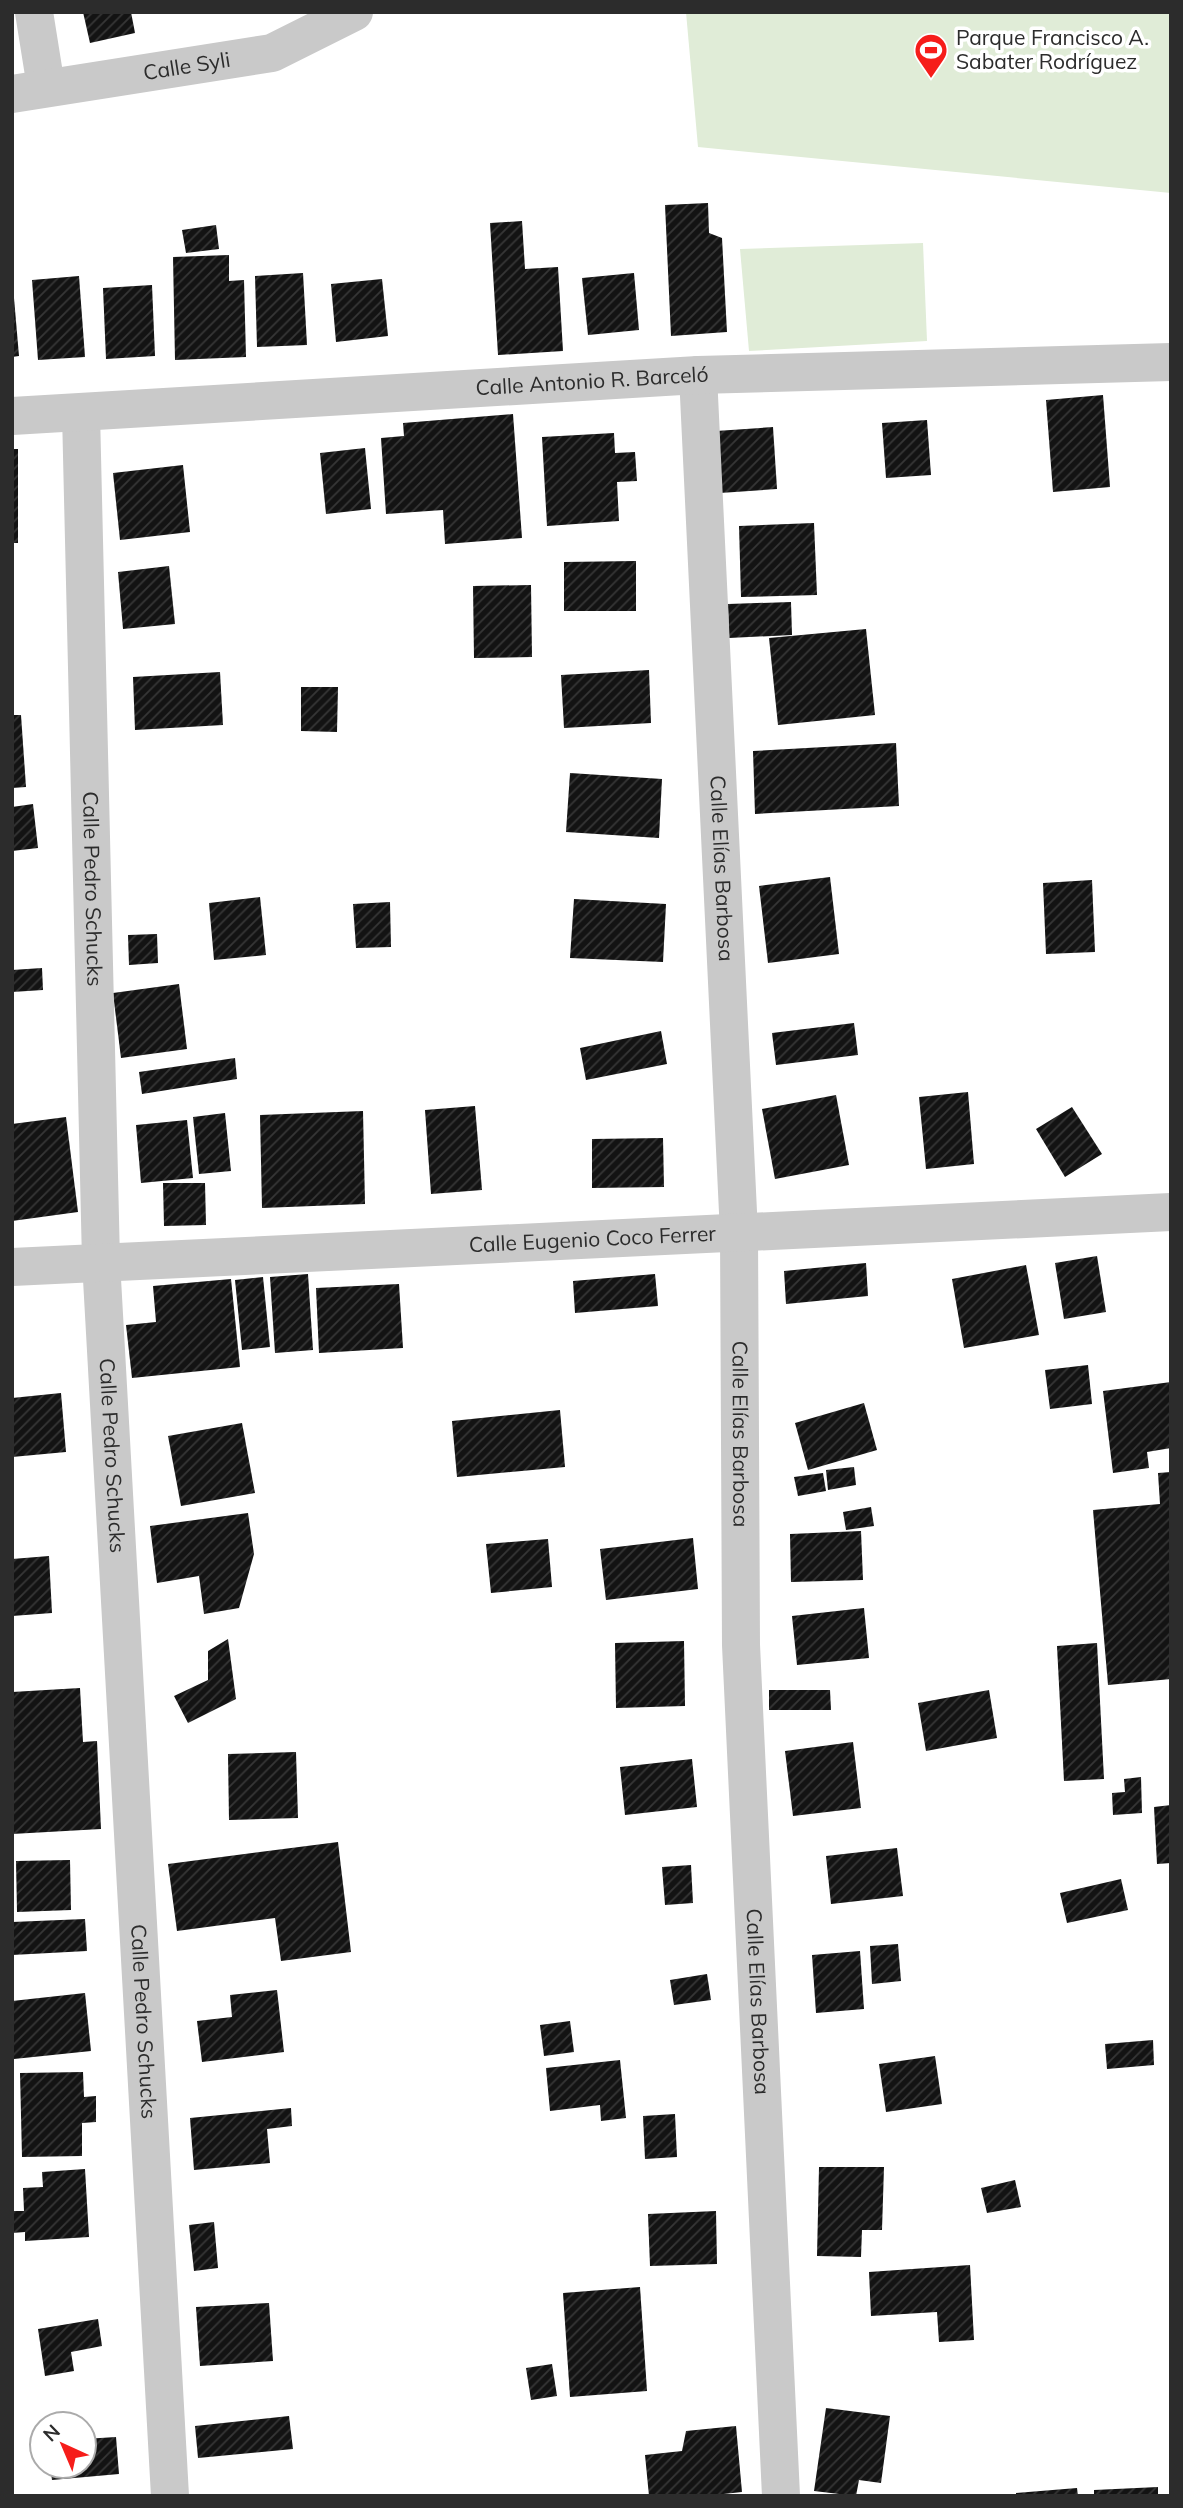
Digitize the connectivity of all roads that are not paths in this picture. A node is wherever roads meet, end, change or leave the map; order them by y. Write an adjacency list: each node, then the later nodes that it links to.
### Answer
1 (34, 12): 3 (street)
2 (354, 12): 3 (street, Calle Syli)
3 (29, 90)
4 (1171, 362): 5 (street, Calle Antonio R. Barceló)
5 (698, 375): 6 (street, Calle Antonio R. Barceló); 9 (street, Calle Elías Barbosa)
6 (81, 413): 7 (street, Calle Antonio R. Barceló); 10 (street, Calle Pedro Schucks)
7 (12, 416)
8 (1171, 1212): 9 (street, Calle Eugenio Coco Ferrer)
9 (739, 1233): 10 (street, Calle Eugenio Coco Ferrer); 13 (street, Calle Elías Barbosa)
10 (102, 1261): 11 (street, Calle Eugenio Coco Ferrer); 12 (street, Calle Pedro Schucks)
11 (12, 1267)
12 (170, 2496)
13 (781, 2496)

